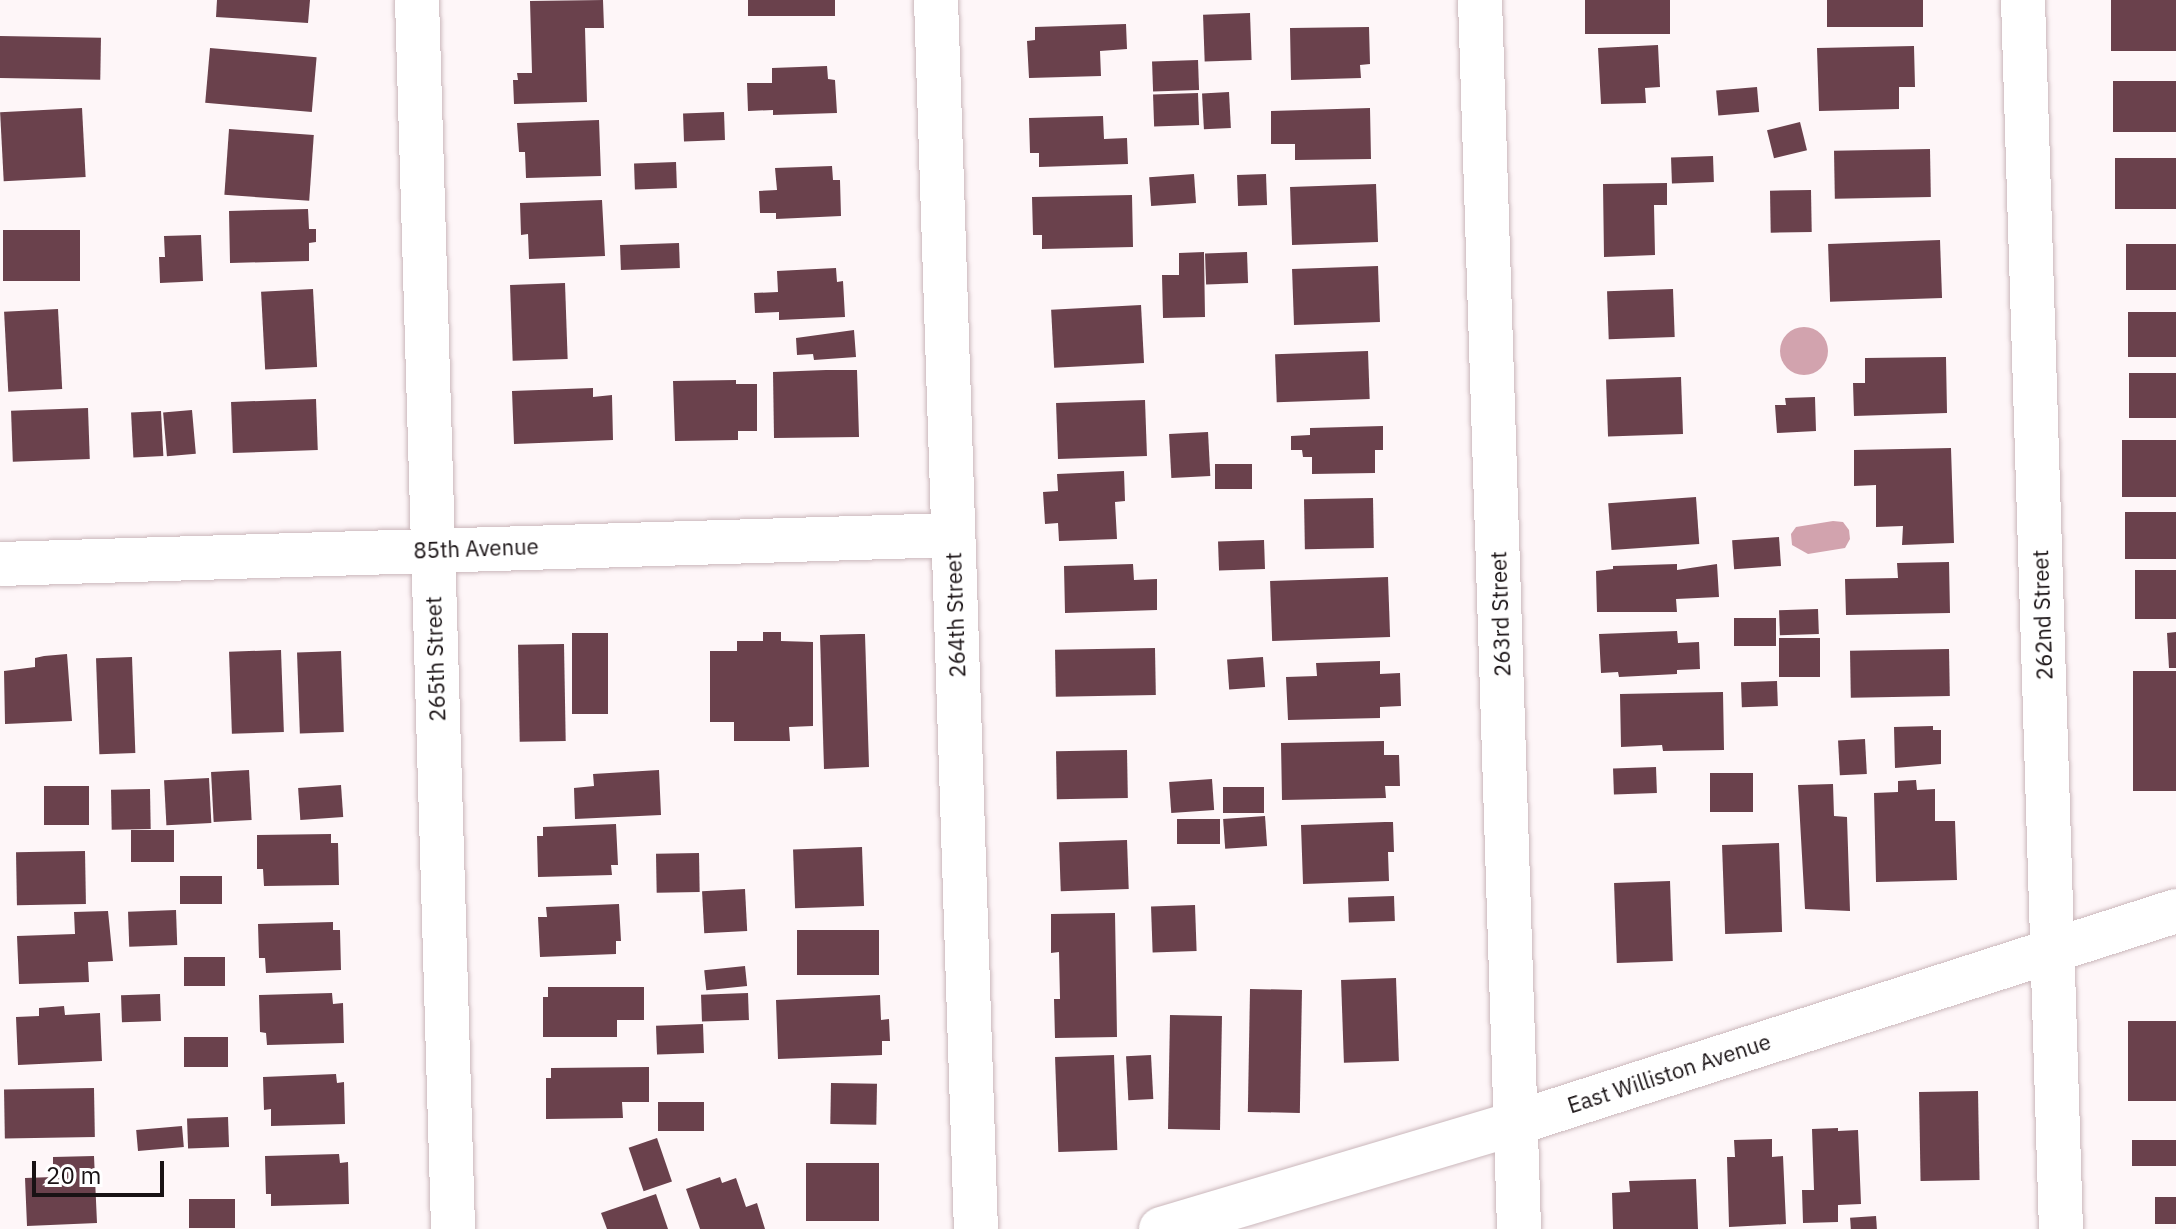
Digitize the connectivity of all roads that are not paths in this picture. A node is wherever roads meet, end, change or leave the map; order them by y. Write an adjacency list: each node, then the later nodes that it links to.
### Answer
1 (417, 0): 6 (street, 265th Street)
2 (936, 0): 5 (street, 264th Street)
3 (1480, 0): 10 (street, 263rd Street)
4 (2023, 0): 9 (street, 262nd Street)
5 (953, 535): 6 (street, 85th Avenue); 12 (street, 264th Street)
6 (431, 550): 7 (street, 85th Avenue); 11 (street, 265th Street)
7 (0, 564)
8 (2176, 911): 9 (street, East Williston Avenue)
9 (2053, 949): 10 (street, East Williston Avenue); 15 (street, 262nd Street)
10 (1516, 1123): 13 (street, East Williston Avenue); 14 (street, 263rd Street)
11 (453, 1229)
12 (976, 1229)
13 (1161, 1229)
14 (1519, 1229)
15 (2061, 1229)

